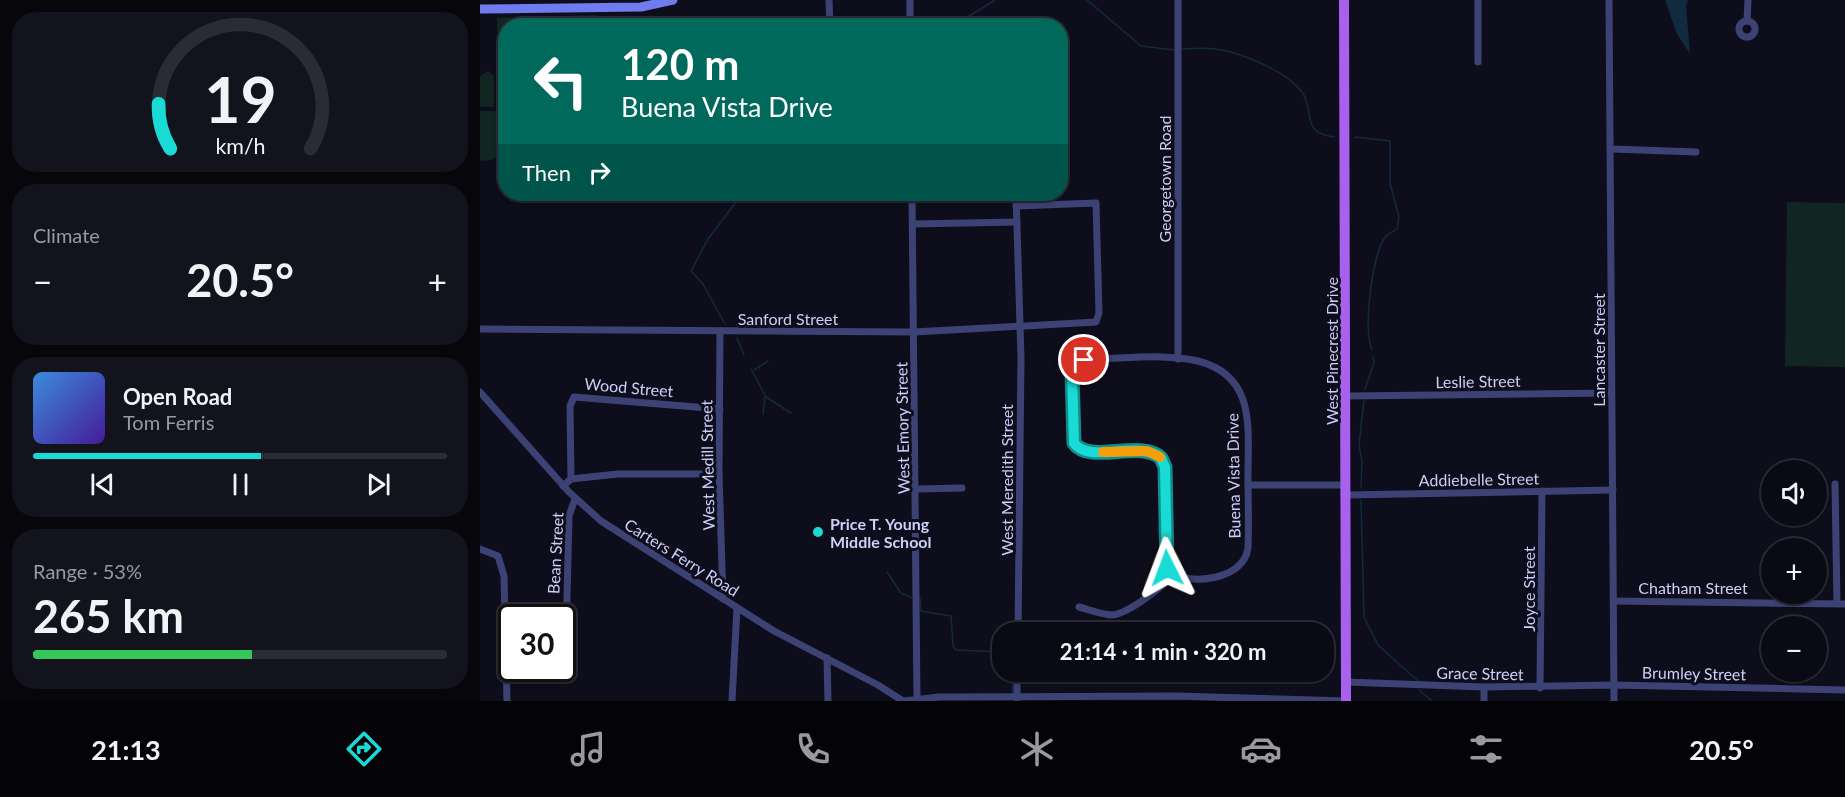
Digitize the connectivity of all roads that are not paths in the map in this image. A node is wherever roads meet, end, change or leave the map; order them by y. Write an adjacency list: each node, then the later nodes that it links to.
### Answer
1 (829, 0): 10 (street)
2 (910, 0): 11 (street)
3 (1178, 0): 25 (street, Georgetown Road)
4 (1344, 0): 28 (main road, West Pinecrest Drive)
5 (1478, 0): 13 (street)
6 (1609, 0): 14 (street, Lancaster Street)
7 (1748, 0): 12 (street)
8 (669, 1): 9 (street)
9 (480, 9)
10 (830, 18)
11 (910, 18)
12 (1747, 21)
13 (1478, 62)
14 (1612, 149): 15 (street); 27 (street, Lancaster Street)
15 (1696, 152)
16 (912, 201): 20 (street, West Emory Street)
17 (1016, 201): 18 (street, West Meredith Street)
18 (1016, 206): 19 (street, West Meredith Street); 21 (street, Sanford Street)
19 (1017, 222): 20 (street); 21 (street, West Meredith Street)
20 (913, 224): 24 (street, West Emory Street)
21 (1019, 328): 24 (street, Sanford Street); 50 (street, West Meredith Street)
22 (480, 329): 23 (street, Sanford Street)
23 (720, 331): 24 (street, Sanford Street); 29 (street, West Medill Street)
24 (914, 332): 36 (street, West Emory Street)
25 (1178, 359): 33 (street, Buena Vista Drive); 42 (street, Buena Vista Drive)
26 (480, 392): 34 (street, Carters Ferry Road)
27 (1611, 393): 28 (street, Leslie Street); 38 (street, Lancaster Street)
28 (1346, 396): 37 (main road, West Pinecrest Drive)
29 (720, 409): 30 (street, West Medill Street); 31 (street, Wood Street)
30 (719, 474): 31 (street); 43 (street, West Medill Street)
31 (571, 479): 34 (street)
32 (1835, 484): 45 (street)
33 (1248, 485): 37 (street, Addiebelle Street); 42 (street, Buena Vista Drive)
34 (563, 486): 40 (street, Carters Ferry Road)
35 (962, 488): 36 (street)
36 (917, 489): 59 (street, West Emory Street)
37 (1346, 490): 39 (street, Addiebelle Street); 54 (main road, West Pinecrest Drive)
38 (1613, 490): 39 (street, Addiebelle Street); 44 (street, Lancaster Street)
39 (1542, 491): 57 (street, Joyce Street)
40 (575, 499): 43 (street, Carters Ferry Road); 47 (street, Bean Street)
41 (480, 549): 46 (street)
42 (1173, 574): 48 (street)
43 (723, 599): 49 (street, Carters Ferry Road)
44 (1614, 601): 45 (street, Chatham Street); 55 (street, Lancaster Street)
45 (1841, 603)
46 (506, 604)
47 (567, 604)
48 (1079, 607)
49 (737, 608): 51 (street, Carters Ferry Road); 64 (street)
50 (1018, 622)
51 (827, 658): 65 (street); 66 (street, Carters Ferry Road)
52 (508, 682): 63 (street)
53 (1017, 682): 60 (street)
54 (1346, 682): 56 (street, Grace Street); 67 (main road, West Pinecrest Drive)
55 (1614, 685): 57 (street, Grace Street); 58 (street, Brumley Street); 69 (street, Lancaster Street)
56 (1484, 687): 57 (street, Grace Street); 68 (street)
57 (1540, 688)
58 (1845, 690)
59 (917, 698): 60 (street); 66 (street)
60 (1017, 698): 62 (street)
61 (1174, 698): 62 (street); 67 (street)
62 (1070, 699)
63 (507, 701)
64 (732, 701)
65 (828, 701)
66 (904, 701)
67 (1346, 701)
68 (1484, 701)
69 (1614, 701)

